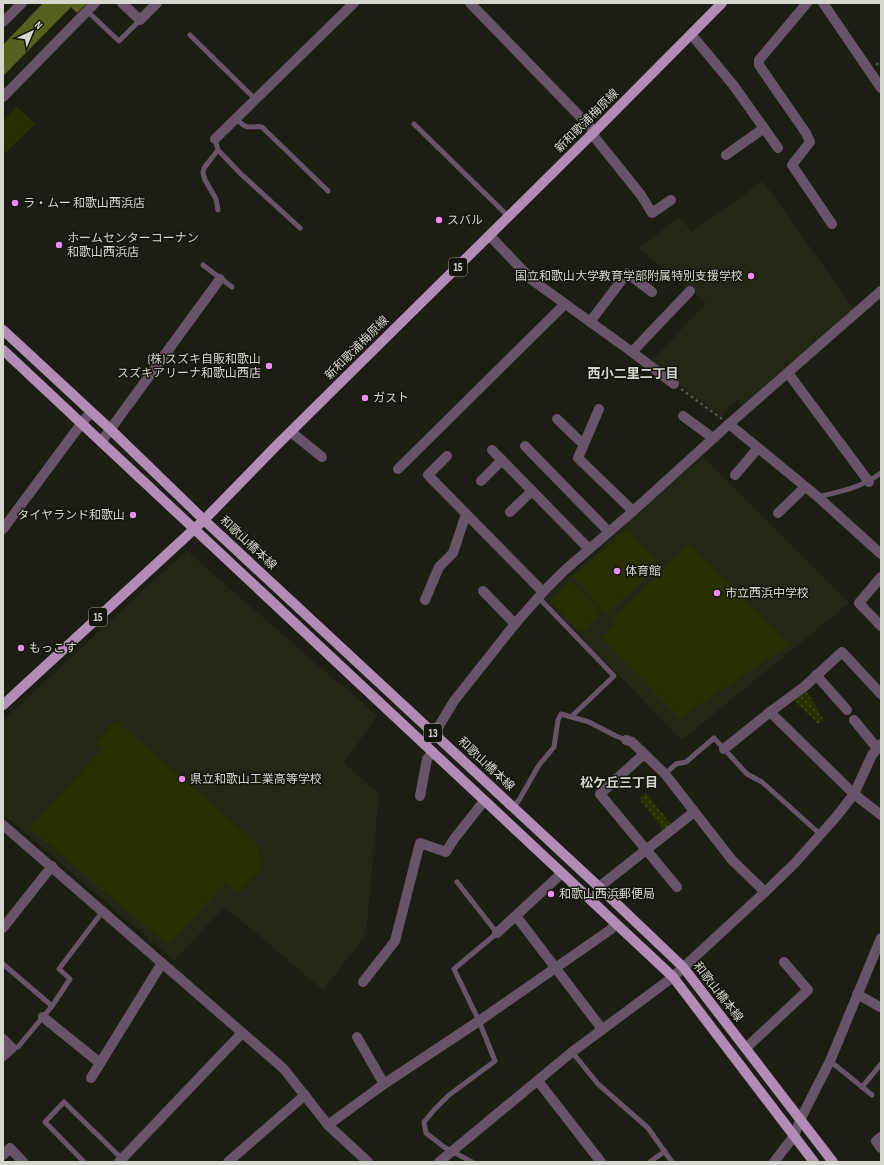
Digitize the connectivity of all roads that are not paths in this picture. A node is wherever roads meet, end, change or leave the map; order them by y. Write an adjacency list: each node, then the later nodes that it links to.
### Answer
1 (22, 3): 12 (street)
2 (95, 3): 10 (street)
3 (122, 3): 11 (street)
4 (157, 3): 11 (street)
5 (354, 3): 17 (street)
6 (470, 3): 21 (street)
7 (722, 3): 13 (main road, 新和歌浦梅原線 / 15)
8 (807, 3): 30 (street)
9 (823, 3): 15 (street)
10 (87, 11): 11 (lane); 16 (street)
11 (140, 20)
12 (3, 22)
13 (691, 34): 20 (street); 21 (main road, 新和歌浦梅原線 / 15)
14 (190, 35): 17 (lane)
15 (881, 88)
16 (3, 98)
17 (255, 99): 18 (street)
18 (236, 118): 22 (street); 26 (lane)
19 (414, 124): 29 (lane)
20 (764, 128): 23 (street); 25 (street)
21 (593, 133): 27 (street); 29 (main road, 新和歌浦梅原線 / 15)
22 (215, 139): 24 (lane)
23 (778, 148)
24 (218, 150): 28 (lane); 31 (lane)
25 (726, 154)
26 (328, 191)
27 (672, 200)
28 (218, 210)
29 (509, 217): 32 (main road, 新和歌浦梅原線 / 15)
30 (832, 224)
31 (300, 228)
32 (490, 236): 39 (street); 53 (main road, 新和歌浦梅原線 / 15)
33 (203, 266): 34 (lane)
34 (220, 278): 35 (lane); 52 (street)
35 (232, 287)
36 (690, 291): 43 (street)
37 (881, 291): 44 (street)
38 (652, 292): 40 (street)
39 (565, 304): 40 (street); 63 (street)
40 (590, 322): 43 (street)
41 (3, 330): 47 (main road, 和歌山橋本線 / 13)
42 (3, 350): 50 (main road, 13)
43 (632, 352): 45 (street)
44 (788, 373): 51 (street); 67 (street)
45 (674, 384)
46 (598, 409): 56 (street)
47 (91, 412): 50 (street); 52 (main road, 和歌山橋本線 / 13)
48 (683, 416): 54 (street)
49 (557, 419): 56 (street)
50 (81, 424): 55 (main road, 13); 76 (street)
51 (729, 424): 54 (street); 58 (street)
52 (111, 430): 55 (street); 75 (main road, 和歌山橋本線 / 13)
53 (291, 432): 61 (street); 75 (main road, 新和歌浦梅原線 / 15)
54 (713, 438): 74 (street)
55 (101, 442): 77 (main road, 13)
56 (583, 444): 74 (street)
57 (525, 446): 78 (street)
58 (758, 448): 65 (street); 68 (street)
59 (492, 450): 62 (street)
60 (447, 456): 73 (street)
61 (322, 457)
62 (502, 460): 66 (street); 69 (street)
63 (398, 469)
64 (881, 473): 67 (lane)
65 (734, 475)
66 (481, 481)
67 (869, 482): 70 (lane)
68 (805, 487): 70 (street); 72 (street)
69 (532, 491): 71 (street); 79 (street)
70 (818, 497): 80 (street)
71 (510, 512)
72 (778, 513)
73 (466, 514): 83 (street); 84 (street)
74 (633, 514): 78 (street)
75 (204, 520): 77 (main road, 新和歌浦梅原線 / 15); 94 (main road, 和歌山橋本線 / 13)
76 (3, 529)
77 (194, 530): 89 (main road, 新和歌浦梅原線 / 15); 96 (main road, 13)
78 (609, 532): 79 (street)
79 (589, 549): 83 (street)
80 (881, 554)
81 (881, 577): 86 (street)
82 (483, 591): 85 (street)
83 (540, 595): 85 (street); 92 (lane)
84 (425, 600)
85 (515, 624): 94 (street)
86 (881, 626)
87 (816, 675): 88 (street); 90 (street); 91 (street)
88 (881, 694)
89 (3, 705)
90 (847, 710)
91 (770, 712): 98 (street); 102 (street)
92 (572, 716): 95 (lane); 105 (lane)
93 (854, 720): 97 (street)
94 (434, 734): 96 (street); 105 (main road, 和歌山橋本線 / 13)
95 (626, 740): 100 (street)
96 (424, 744): 99 (main road, 13)
97 (879, 746): 102 (street)
98 (724, 749): 101 (lane); 109 (lane)
99 (432, 752): 103 (street); 104 (main road, 13)
100 (644, 754): 101 (street); 110 (street)
101 (666, 774): 106 (street)
102 (854, 794): 107 (street); 109 (street)
103 (420, 796)
104 (484, 801): 112 (main road, 13); 129 (street)
105 (513, 807): 114 (main road, 和歌山橋本線 / 13)
106 (694, 812): 110 (street); 116 (street)
107 (881, 815)
108 (3, 825): 111 (street)
109 (820, 834): 116 (street)
110 (646, 851): 114 (street); 115 (street)
111 (52, 866): 117 (street); 120 (street)
112 (562, 873): 118 (street); 119 (main road, 13)
113 (457, 882): 121 (lane)
114 (599, 887): 127 (main road, 和歌山橋本線 / 13)
115 (677, 887)
116 (765, 892): 127 (street)
117 (103, 911): 124 (street); 131 (lane)
118 (516, 916): 121 (street); 126 (street)
119 (616, 924): 126 (street); 128 (main road, 13)
120 (3, 928)
121 (497, 933): 134 (lane)
122 (880, 941): 130 (street)
123 (784, 962): 140 (street)
124 (162, 963): 136 (street); 144 (street)
125 (3, 964): 131 (lane)
126 (556, 967): 134 (street); 135 (street)
127 (683, 967): 128 (street); 140 (main road, 和歌山橋本線 / 13)
128 (672, 977): 135 (street); 154 (main road, 13)
129 (363, 982)
130 (857, 994): 132 (street); 143 (street)
131 (52, 1006): 133 (lane)
132 (880, 1007)
133 (43, 1017): 139 (lane); 144 (street)
134 (479, 1021): 148 (street); 157 (lane)
135 (602, 1029): 141 (street)
136 (242, 1033): 150 (street); 160 (street)
137 (357, 1037): 148 (street)
138 (3, 1039): 139 (street)
139 (12, 1048): 142 (street)
140 (746, 1048): 152 (main road, 和歌山橋本線 / 13)
141 (572, 1052): 147 (street); 158 (lane)
142 (3, 1056)
143 (830, 1061): 149 (lane); 152 (street)
144 (100, 1063): 146 (street)
145 (881, 1064): 149 (lane)
146 (90, 1078)
147 (538, 1081): 157 (street); 167 (street)
148 (384, 1084): 153 (street)
149 (862, 1087): 151 (lane)
150 (305, 1095): 153 (street); 163 (street)
151 (872, 1096)
152 (801, 1118): 154 (street); 172 (main road, 和歌山橋本線 / 13)
153 (328, 1125): 164 (street)
154 (794, 1136): 170 (street); 171 (main road, 13)
155 (881, 1137): 156 (street)
156 (881, 1148)
157 (453, 1151): 165 (street); 166 (lane)
158 (665, 1152): 168 (lane); 169 (lane)
159 (4, 1153): 161 (street)
160 (121, 1161): 162 (lane)
161 (23, 1162)
162 (84, 1162)
163 (228, 1162)
164 (368, 1162)
165 (440, 1162)
166 (472, 1162)
167 (602, 1162)
168 (650, 1162)
169 (672, 1162)
170 (774, 1162)
171 (814, 1162)
172 (833, 1162)

